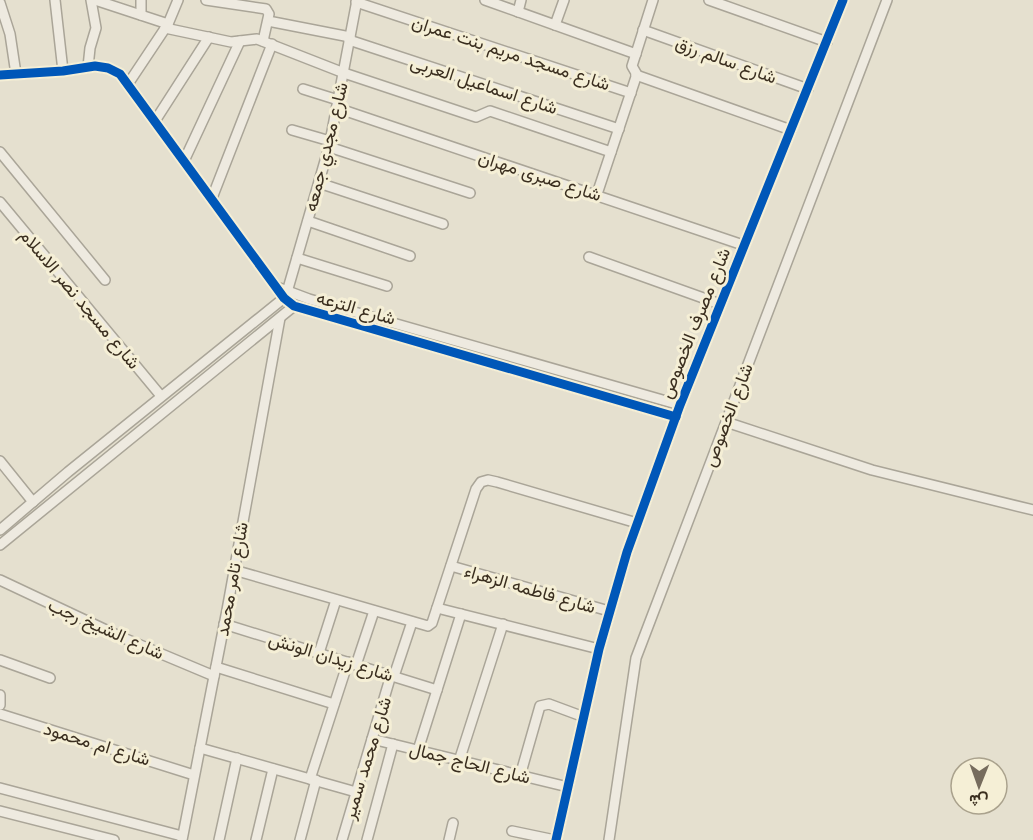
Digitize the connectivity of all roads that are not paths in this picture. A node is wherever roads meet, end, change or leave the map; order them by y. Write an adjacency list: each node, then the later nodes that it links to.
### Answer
1 (55, 0): 31 (street)
2 (91, 0): 30 (street)
3 (95, 0): 19 (street)
4 (141, 0): 19 (street)
5 (178, 0): 22 (street)
6 (206, 0): 14 (street)
7 (486, 0): 18 (street)
8 (521, 0): 18 (street)
9 (564, 0): 21 (street)
10 (653, 0): 23 (street)
11 (709, 0): 27 (street)
12 (843, 0): 27 (street, شارع مصرف الخصوص)
13 (887, 0): 69 (street, شارع الخصوص)
14 (220, 1): 17 (street)
15 (357, 1): 25 (street, شارع مجدي جمعه); 39 (street, شارع مسجد مريم بنت عمران)
16 (0, 3): 33 (street)
17 (256, 4): 20 (street)
18 (518, 12): 21 (street)
19 (141, 15): 22 (street)
20 (268, 21): 25 (street, شارع اسماعيل العربى); 28 (street)
21 (555, 25): 29 (street)
22 (167, 26): 24 (street); 36 (street)
23 (643, 30): 29 (street); 38 (street, شارع سالم رزق)
24 (208, 38): 26 (street); 41 (street)
25 (350, 39): 32 (street, شارع مجدي جمعه); 42 (street, شارع اسماعيل العربى)
26 (240, 41): 28 (street); 48 (street)
27 (827, 42): 38 (street, شارع مصرف الخصوص)
28 (267, 43): 32 (street); 52 (street)
29 (636, 54): 35 (street)
30 (88, 67): 31 (street, شارع الترعه); 36 (street, شارع الترعه)
31 (63, 71): 33 (street, شارع الترعه)
32 (344, 73): 40 (street, شارع مجدي جمعه); 47 (street)
33 (16, 74): 34 (street, شارع الترعه)
34 (0, 75)
35 (636, 75): 39 (street); 44 (street)
36 (128, 84): 41 (street, شارع الترعه)
37 (303, 89): 40 (street, شارع صبرى مهران)
38 (808, 89): 44 (street, شارع مصرف الخصوص)
39 (631, 93): 42 (street)
40 (337, 104): 45 (street, شارع مجدي جمعه); 51 (street, شارع صبرى مهران)
41 (155, 121): 48 (street, شارع الترعه)
42 (619, 129): 47 (street)
43 (292, 130): 45 (street)
44 (791, 130): 56 (street, شارع مصرف الخصوص)
45 (330, 144): 49 (street, شارع مجدي جمعه); 50 (street)
46 (0, 152): 60 (street)
47 (611, 152): 51 (street)
48 (184, 160): 52 (street, شارع الترعه)
49 (319, 183): 54 (street, شارع مجدي جمعه); 55 (street)
50 (470, 193)
51 (597, 194): 56 (street, شارع صبرى مهران)
52 (212, 198): 62 (street, شارع الترعه)
53 (0, 202): 66 (street, شارع مسجد نصر الاسلام)
54 (308, 221): 57 (street); 59 (street, شارع مجدي جمعه)
55 (443, 224)
56 (743, 245): 63 (street, شارع مصرف الخصوص)
57 (410, 256)
58 (589, 257): 63 (street)
59 (297, 258): 61 (street); 62 (street, شارع مجدي جمعه)
60 (105, 280)
61 (387, 286)
62 (285, 295): 64 (street, شارع الترعه); 66 (street); 67 (street, شارع الترعه)
63 (720, 304): 67 (street, شارع مصرف الخصوص)
64 (294, 306): 65 (street); 68 (street, شارع الترعه)
65 (280, 318): 75 (street); 77 (street, شارع تامر محمد)
66 (161, 396): 71 (street)
67 (680, 405): 68 (street, شارع مصرف الخصوص)
68 (676, 417): 73 (street, شارع مصرف الخصوص)
69 (726, 422): 72 (street); 125 (street, شارع الخصوص)
70 (1, 464): 71 (street)
71 (33, 502): 74 (street)
72 (1033, 510)
73 (637, 523): 76 (street); 82 (street, شارع مصرف الخصوص)
74 (0, 530)
75 (0, 545)
76 (451, 566): 80 (street); 82 (street, شارع فاطمه الزهراء)
77 (234, 570): 79 (street); 85 (street, شارع تامر محمد)
78 (0, 580): 91 (street, شارع الشيخ رجب)
79 (336, 600): 81 (street); 88 (street)
80 (437, 608): 83 (street); 84 (street)
81 (374, 611): 84 (street); 90 (street)
82 (609, 611): 87 (street, شارع مصرف الخصوص)
83 (461, 614): 86 (street); 94 (street)
84 (412, 622): 92 (street, شارع محمد سمير)
85 (224, 624): 88 (street, شارع زيدان الونش); 91 (street, شارع تامر محمد)
86 (502, 624): 87 (street); 105 (street)
87 (599, 649): 99 (street, شارع مصرف الخصوص)
88 (320, 653): 90 (street, شارع زيدان الونش)
89 (0, 660): 93 (street)
90 (352, 663): 92 (street, شارع زيدان الونش); 96 (street)
91 (215, 672): 96 (street, شارع الشيخ رجب); 102 (street, شارع تامر محمد)
92 (393, 676): 94 (street, شارع زيدان الونش); 100 (street, شارع محمد سمير)
93 (50, 678)
94 (437, 690): 103 (street)
95 (0, 695): 97 (street)
96 (334, 704): 109 (street)
97 (0, 705)
98 (0, 714): 107 (street, شارع ام محمود)
99 (584, 717): 108 (street); 111 (street, شارع مصرف الخصوص)
100 (372, 739): 101 (street, شارع الحاج جمال); 112 (street, شارع محمد سمير)
101 (393, 744): 103 (street, شارع الحاج جمال); 122 (street)
102 (200, 748): 104 (street); 107 (street, شارع تامر محمد)
103 (418, 750): 105 (street, شارع الحاج جمال)
104 (237, 758): 106 (street); 118 (street)
105 (459, 761): 108 (street, شارع الحاج جمال)
106 (273, 768): 109 (street); 119 (street)
107 (194, 775): 116 (street, شارع تامر محمد)
108 (520, 776): 111 (street, شارع الحاج جمال)
109 (313, 779): 112 (street); 120 (street)
110 (0, 788): 116 (street)
111 (568, 788): 124 (street, شارع مصرف الخصوص)
112 (357, 792): 121 (street, شارع محمد سمير)
113 (0, 811): 117 (street)
114 (453, 823): 123 (street)
115 (512, 831): 124 (street)
116 (182, 838)
117 (114, 840)
118 (219, 840)
119 (256, 840)
120 (300, 840)
121 (342, 840)
122 (367, 840)
123 (449, 840)
124 (555, 840)
125 (609, 840)

